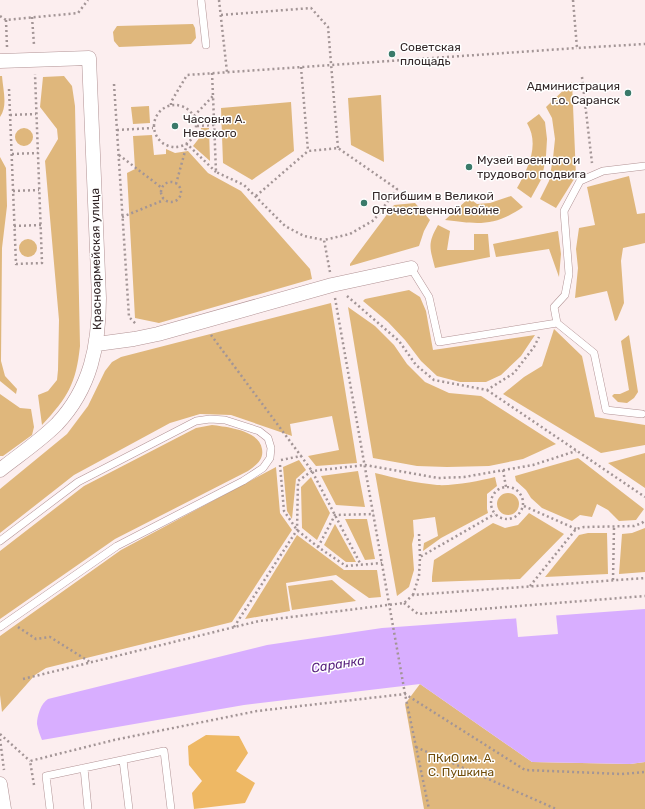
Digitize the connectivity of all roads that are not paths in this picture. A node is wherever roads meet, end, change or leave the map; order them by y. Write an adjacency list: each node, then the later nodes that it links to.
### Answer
1 (201, 0): 2 (lane)
2 (206, 45)
3 (0, 61): 7 (street, Красноармейская улица)
4 (645, 166): 6 (lane)
5 (411, 268): 6 (lane); 7 (street)
6 (557, 323): 8 (lane)
7 (97, 344): 9 (street, Красноармейская улица)
8 (642, 414)
9 (0, 470)
10 (0, 541): 11 (lane)
11 (0, 627)
12 (123, 760): 13 (lane); 18 (lane); 19 (lane)
13 (84, 768): 16 (lane); 17 (lane)
14 (0, 784): 15 (street)
15 (4, 809)
16 (50, 809)
17 (88, 809)
18 (129, 809)
19 (171, 809)

